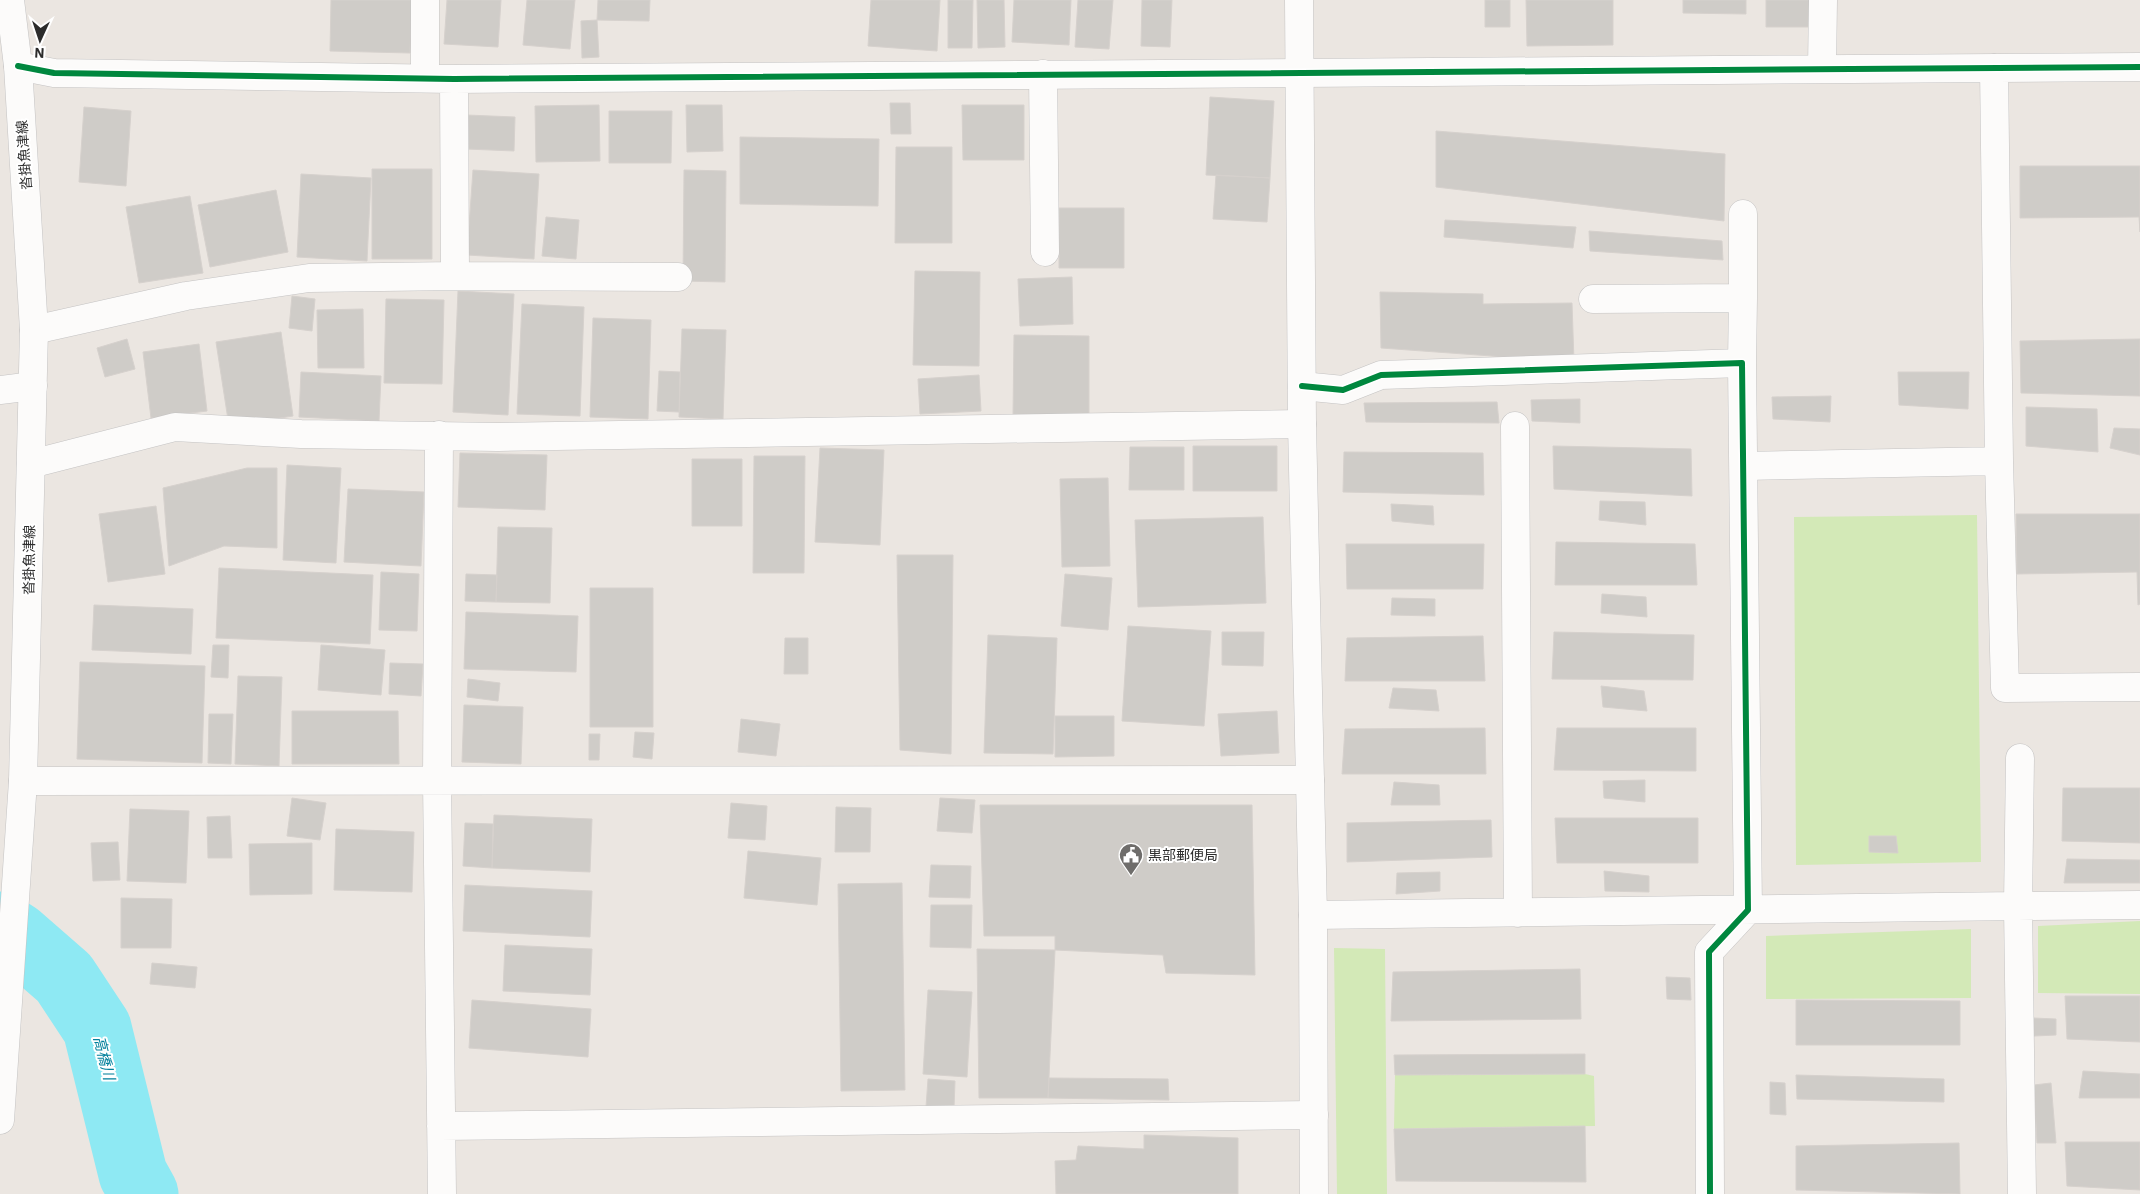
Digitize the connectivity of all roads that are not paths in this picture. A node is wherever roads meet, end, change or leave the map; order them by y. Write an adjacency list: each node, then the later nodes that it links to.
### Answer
1 (425, 0): 11 (street)
2 (1299, 0): 9 (street)
3 (1823, 0): 8 (street)
4 (7, 11): 5 (street, 沓掛魚津線)
5 (18, 66): 11 (street); 19 (street, 沓掛魚津線)
6 (2140, 67): 7 (street)
7 (1994, 68): 8 (street); 27 (street)
8 (1822, 70): 9 (street)
9 (1300, 72): 10 (street); 22 (street)
10 (1043, 74): 12 (street); 14 (street)
11 (425, 78): 12 (street)
12 (454, 79): 15 (street)
13 (1743, 214): 17 (street)
14 (1045, 252)
15 (455, 276): 16 (street); 19 (street)
16 (678, 277)
17 (1743, 298): 18 (street); 20 (street)
18 (1592, 299)
19 (34, 330): 21 (street, 沓掛魚津線)
20 (1742, 363): 22 (street); 29 (street)
21 (33, 386): 23 (street); 28 (street, 沓掛魚津線)
22 (1302, 386): 24 (street)
23 (0, 390)
24 (1302, 424): 26 (street); 34 (street)
25 (1515, 426): 38 (street)
26 (439, 435): 28 (street); 33 (street)
27 (1999, 462): 29 (street); 30 (street)
28 (31, 464): 32 (street, 沓掛魚津線)
29 (1744, 466): 37 (street)
30 (2140, 687)
31 (2020, 758): 36 (street)
32 (23, 780): 33 (street); 40 (street, 沓掛魚津線)
33 (437, 780): 34 (street); 43 (street)
34 (1310, 780): 39 (street)
35 (2140, 905): 36 (street)
36 (2018, 906): 37 (street); 47 (street)
37 (1748, 910): 38 (street); 46 (street)
38 (1518, 912): 39 (street)
39 (1313, 915): 41 (street)
40 (4, 1004): 42 (street, 沓掛魚津線)
41 (1314, 1115): 43 (street); 45 (street)
42 (0, 1120)
43 (442, 1126): 44 (street)
44 (442, 1194)
45 (1314, 1194)
46 (1710, 1194)
47 (2022, 1194)

